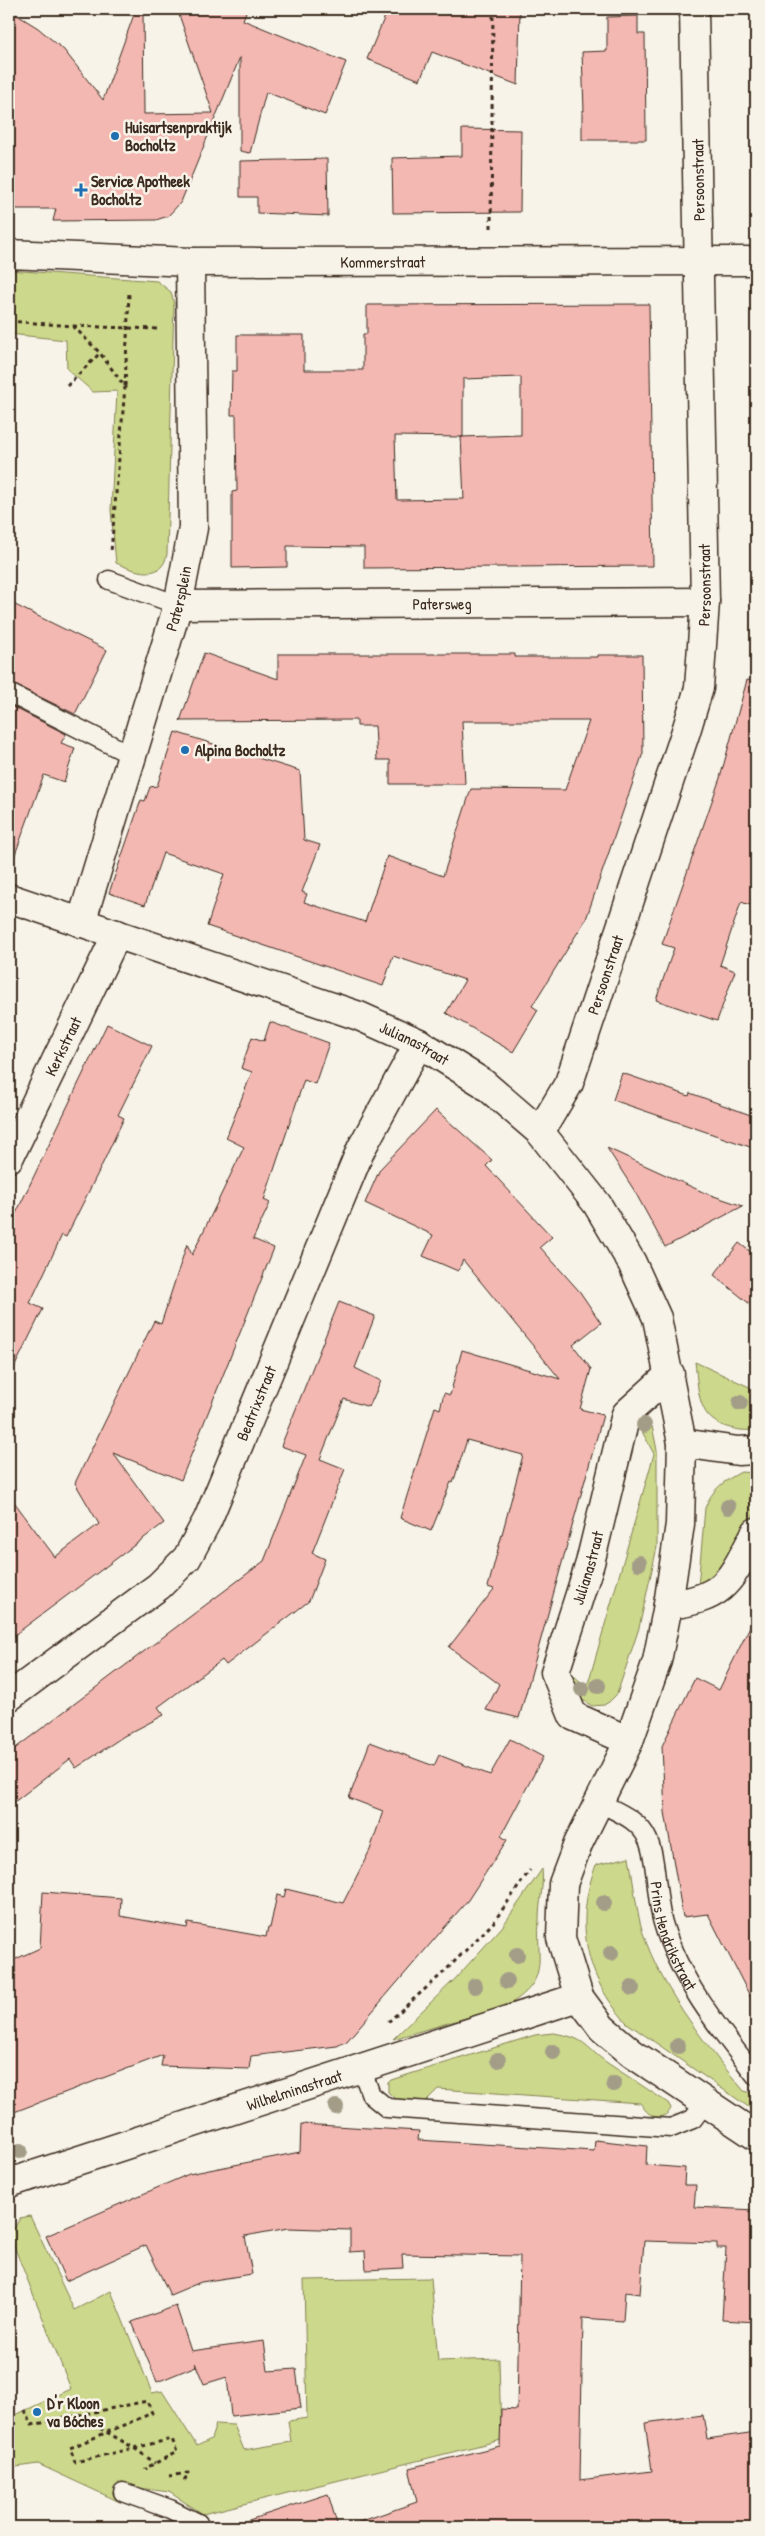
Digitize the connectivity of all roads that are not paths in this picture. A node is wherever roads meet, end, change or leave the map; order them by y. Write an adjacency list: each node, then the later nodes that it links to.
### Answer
1 (694, 9): 3 (street, Persoonstraat)
2 (9, 254): 5 (street, Kommerstraat)
3 (700, 261): 4 (street, Kommerstraat); 5 (street, Kommerstraat); 7 (street, Persoonstraat)
4 (756, 261)
5 (190, 262): 8 (street, Patersplein)
6 (109, 580): 8 (lane)
7 (705, 602): 8 (street, Patersweg); 15 (street, Persoonstraat)
8 (178, 605): 10 (street, Patersplein)
9 (9, 693): 10 (lane)
10 (133, 756): 12 (street, Patersplein)
11 (9, 898): 12 (street, Julianastraat)
12 (81, 923): 13 (street, Julianastraat)
13 (117, 934): 14 (street, Julianastraat); 16 (street, Kerkstraat)
14 (419, 1043): 15 (street, Julianastraat); 22 (street, Beatrixstraat)
15 (540, 1132): 17 (street, Julianastraat)
16 (9, 1158)
17 (670, 1374): 18 (street, Julianastraat); 23 (street, Julianastraat)
18 (682, 1442): 19 (street); 21 (street, Julianastraat)
19 (756, 1450)
20 (756, 1532): 21 (street)
21 (668, 1605): 23 (street, Julianastraat)
22 (9, 1697)
23 (628, 1742): 24 (street, Julianastraat)
24 (598, 1802): 25 (street, Julianastraat); 27 (lane, Prins Hendrikstraat)
25 (579, 1997): 26 (street, Wilhelminastraat); 28 (street)
26 (362, 2070): 28 (lane); 30 (street, Wilhelminastraat)
27 (756, 2076)
28 (705, 2103): 29 (street)
29 (756, 2136)
30 (9, 2183)
31 (123, 2492): 32 (lane)
32 (200, 2527)

